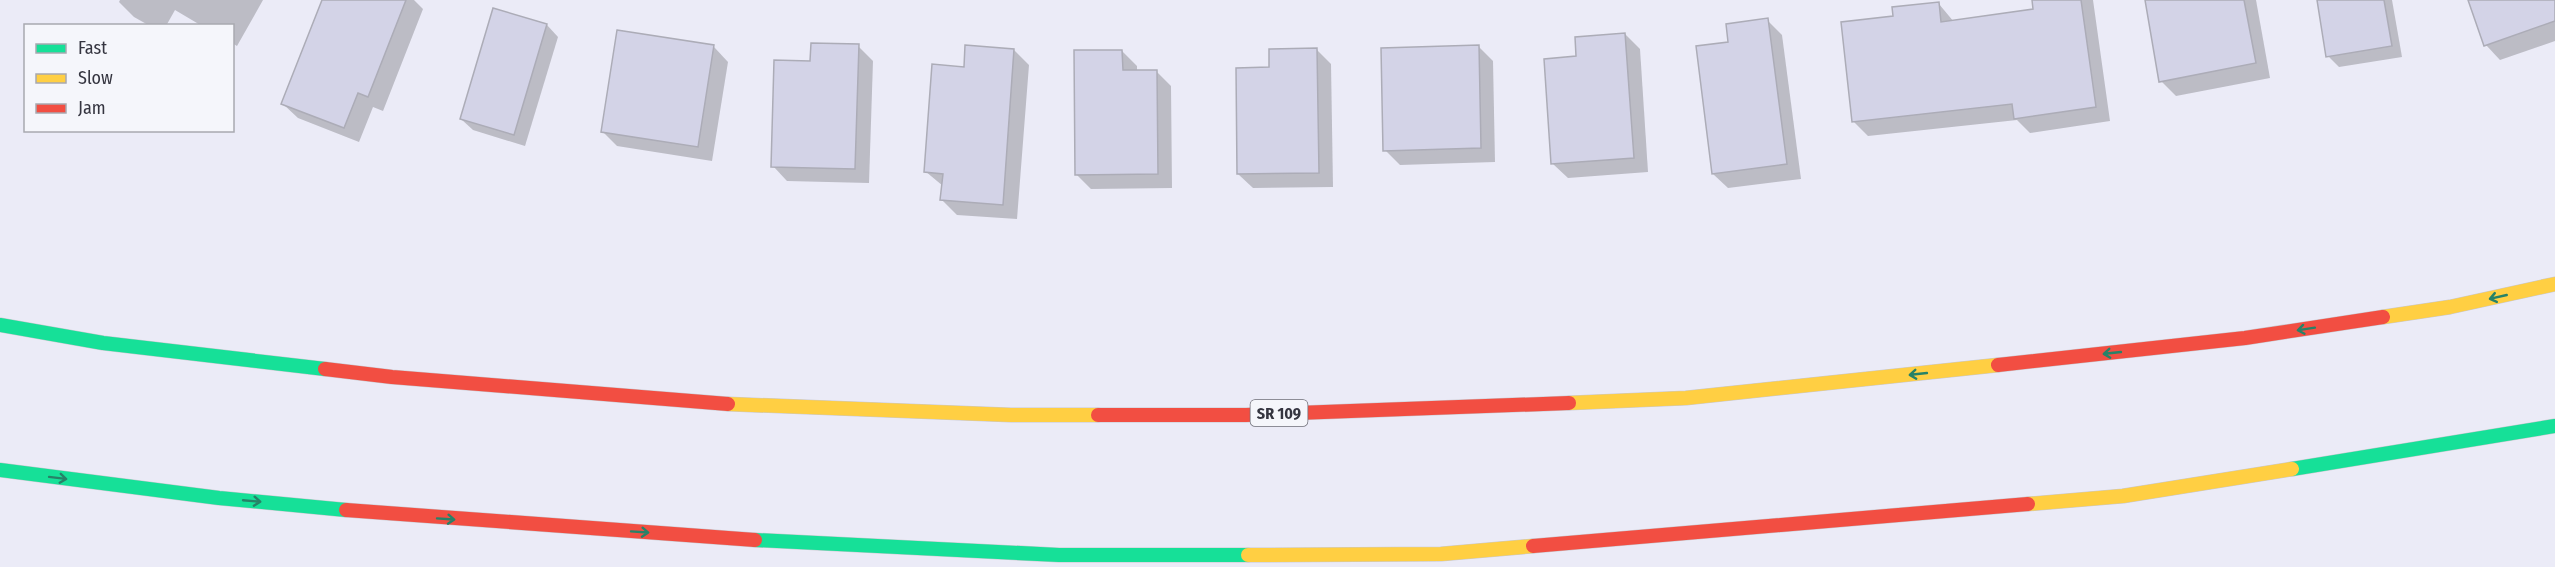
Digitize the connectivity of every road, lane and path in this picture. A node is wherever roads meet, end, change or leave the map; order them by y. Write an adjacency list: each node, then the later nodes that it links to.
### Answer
1 (2555, 284): 2 (highway, SR 109, one-way to 2)
2 (0, 325)
3 (2555, 426): 4 (highway, one-way to 3)
4 (0, 470)

